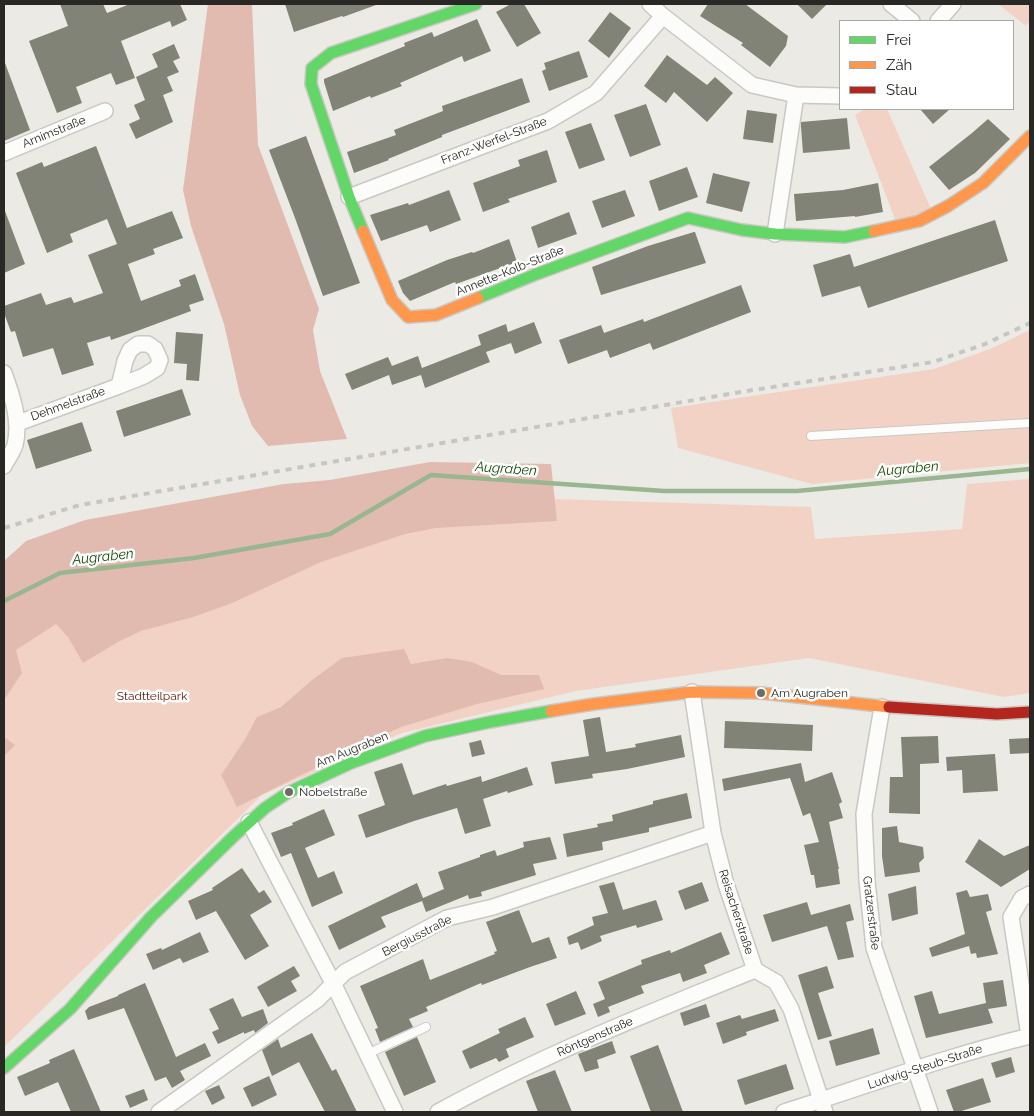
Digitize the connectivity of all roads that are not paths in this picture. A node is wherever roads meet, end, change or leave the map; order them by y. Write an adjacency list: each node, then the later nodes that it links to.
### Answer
1 (476, 4): 13 (street, Annette-Kolb-Straße)
2 (650, 4): 5 (street)
3 (891, 4): 6 (street)
4 (953, 4): 7 (street)
5 (663, 16): 8 (street); 13 (street, Franz-Werfel-Straße)
6 (911, 20)
7 (939, 20)
8 (796, 95): 9 (street); 14 (street)
9 (839, 96)
10 (105, 111): 12 (street, Arnimstraße)
11 (1030, 136): 14 (street, Annette-Kolb-Straße)
12 (4, 153)
13 (349, 197): 14 (street, Annette-Kolb-Straße)
14 (775, 234)
15 (4, 373): 18 (street)
16 (119, 386): 18 (street, Dehmelstraße)
17 (1030, 422): 19 (lane)
18 (18, 423): 20 (street)
19 (811, 436)
20 (4, 466)
21 (692, 692): 22 (street, Am Augraben); 24 (street, Am Augraben); 25 (street, Reisacherstraße)
22 (882, 707): 23 (street, Am Augraben); 33 (street, Gratzerstraße)
23 (1030, 712)
24 (249, 822): 28 (street); 32 (street, Am Augraben)
25 (713, 833): 27 (street, Reisacherstraße); 28 (street, Bergiusstraße)
26 (1030, 894): 30 (street)
27 (755, 970): 34 (street, Reisacherstraße); 37 (street, Röntgenstraße)
28 (334, 985): 31 (street); 35 (street, Bergiusstraße)
29 (426, 1027): 31 (lane)
30 (1030, 1036): 33 (street, Ludwig-Steub-Straße)
31 (367, 1054): 36 (street)
32 (4, 1068)
33 (916, 1069): 34 (street, Ludwig-Steub-Straße); 39 (street, Gratzerstraße)
34 (823, 1106): 38 (street, Ludwig-Steub-Straße)
35 (159, 1112)
36 (395, 1112)
37 (438, 1112)
38 (784, 1112)
39 (930, 1112)

